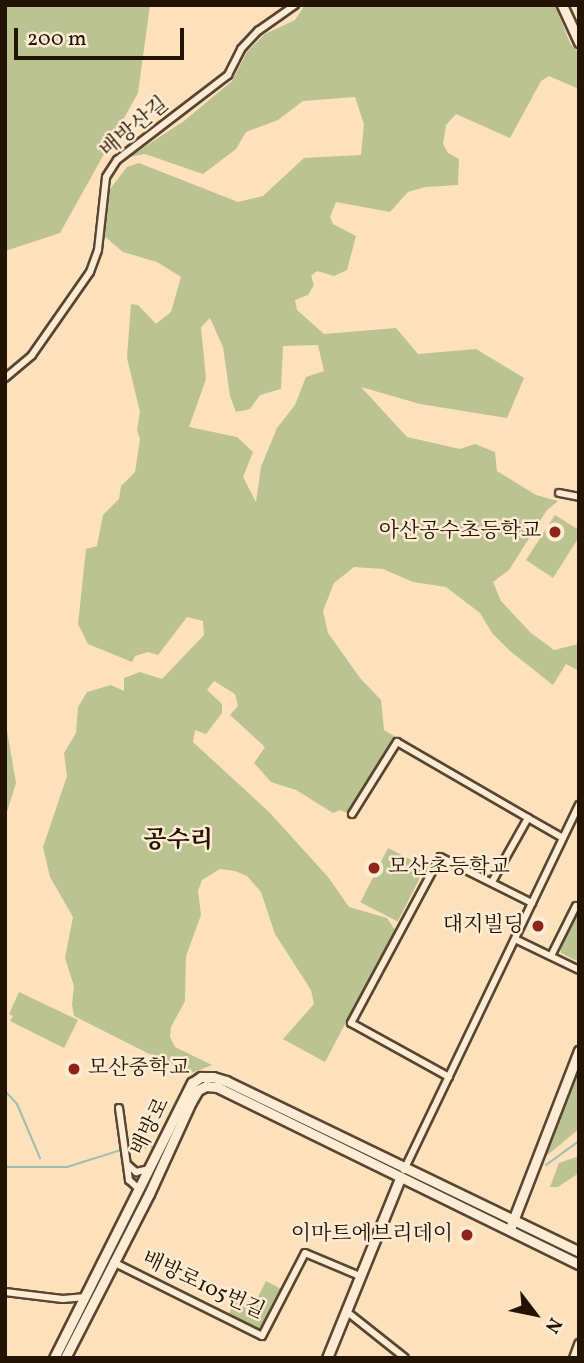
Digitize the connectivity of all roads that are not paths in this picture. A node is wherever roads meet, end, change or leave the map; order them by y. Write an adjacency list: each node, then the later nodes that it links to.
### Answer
1 (295, 5): 4 (street, 배방산길)
2 (562, 5): 3 (street)
3 (579, 42)
4 (5, 378)
5 (559, 493): 6 (street)
6 (579, 497)
7 (579, 805): 10 (street)
8 (352, 814): 9 (street)
9 (528, 818): 10 (street); 11 (street)
10 (563, 838): 12 (street)
11 (492, 882): 12 (street); 18 (street)
12 (532, 903): 14 (street)
13 (576, 906): 15 (street)
14 (515, 939): 15 (street); 18 (street)
15 (551, 956): 16 (street)
16 (579, 970)
17 (579, 1051): 25 (street)
18 (449, 1077): 22 (street)
19 (119, 1108): 20 (street)
20 (128, 1164): 21 (street); 24 (street)
21 (150, 1168): 22 (street, 배방로); 24 (street, 배방로)
22 (405, 1168): 23 (street); 25 (street, 배방로)
23 (400, 1178): 25 (street, 배방로); 28 (street, 배방로); 30 (street)
24 (140, 1190): 27 (street, 배방로)
25 (512, 1226): 26 (street, 배방로); 29 (street, 배방로)
26 (579, 1252)
27 (104, 1258): 28 (street, 배방로105번길); 32 (street, 배방로)
28 (114, 1263): 30 (street, 배방로105번길); 32 (street, 배방로)
29 (579, 1264)
30 (360, 1276): 33 (street)
31 (5, 1292): 32 (street)
32 (90, 1298): 35 (street, 배방로); 36 (street, 배방로)
33 (346, 1311): 37 (street); 38 (street)
34 (579, 1344): 39 (street)
35 (54, 1358)
36 (65, 1358)
37 (327, 1358)
38 (405, 1358)
39 (574, 1358)

